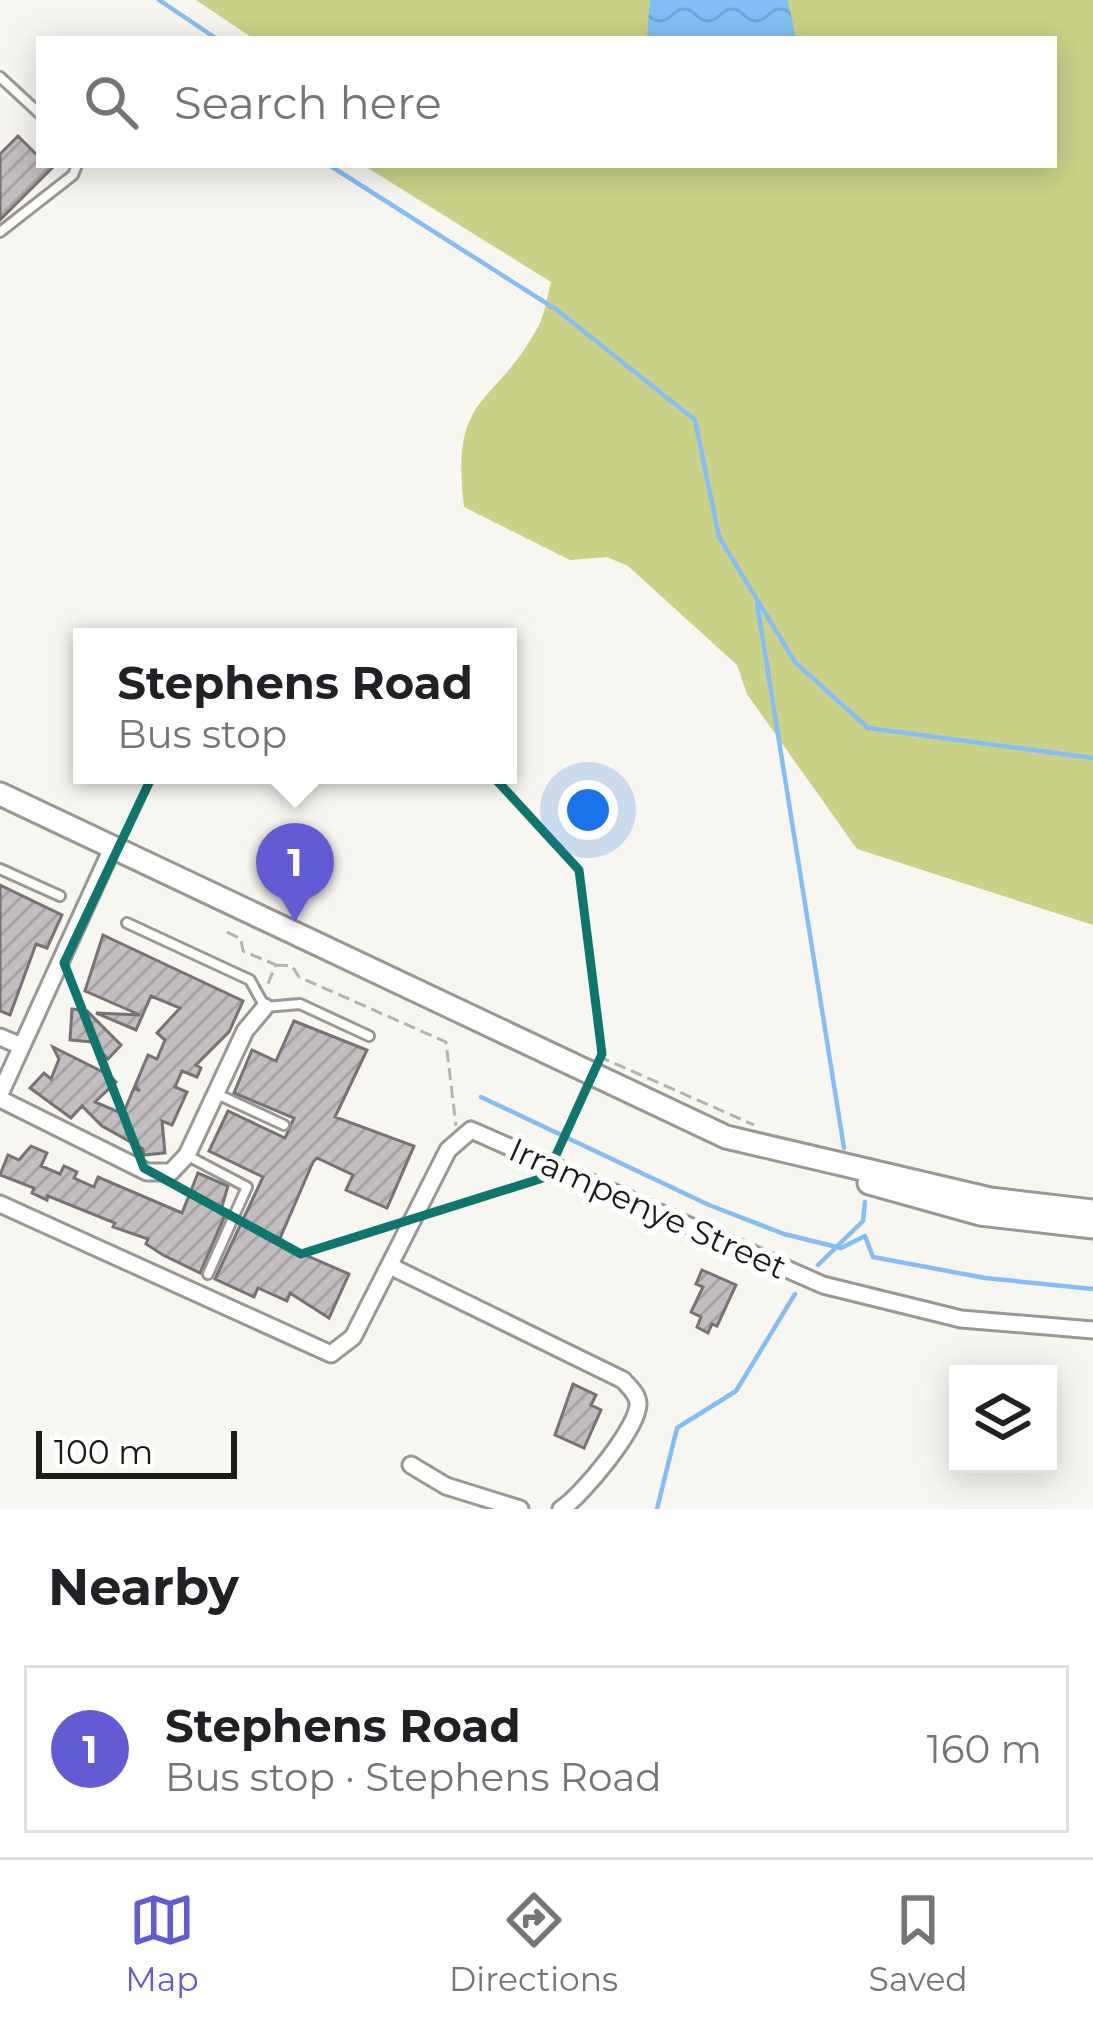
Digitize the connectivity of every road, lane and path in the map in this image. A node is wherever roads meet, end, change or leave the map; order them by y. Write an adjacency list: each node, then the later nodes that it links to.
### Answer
1 (0, 77): 2 (lane)
2 (36, 110)
3 (76, 168): 4 (lane)
4 (0, 232)
5 (0, 794): 6 (street)
6 (113, 846): 15 (street); 23 (street)
7 (0, 869): 8 (lane)
8 (60, 896)
9 (127, 923): 12 (lane)
10 (227, 932): 11 (path)
11 (276, 965): 12 (path); 21 (path)
12 (261, 999): 13 (lane); 17 (street)
13 (369, 1036)
14 (0, 1037): 15 (street)
15 (21, 1046): 18 (street)
16 (582, 1049): 20 (path)
17 (215, 1093): 19 (lane); 22 (street)
18 (0, 1097): 22 (street)
19 (284, 1125)
20 (769, 1130)
21 (457, 1136): 27 (street); 29 (street, Irrampenye Street)
22 (187, 1155): 28 (lane)
23 (813, 1161): 25 (street); 26 (street)
24 (0, 1204): 27 (street)
25 (1093, 1210)
26 (1093, 1227)
27 (390, 1266): 32 (street)
28 (208, 1274)
29 (1093, 1330)
30 (410, 1465): 31 (street)
31 (520, 1509)
32 (561, 1509)

